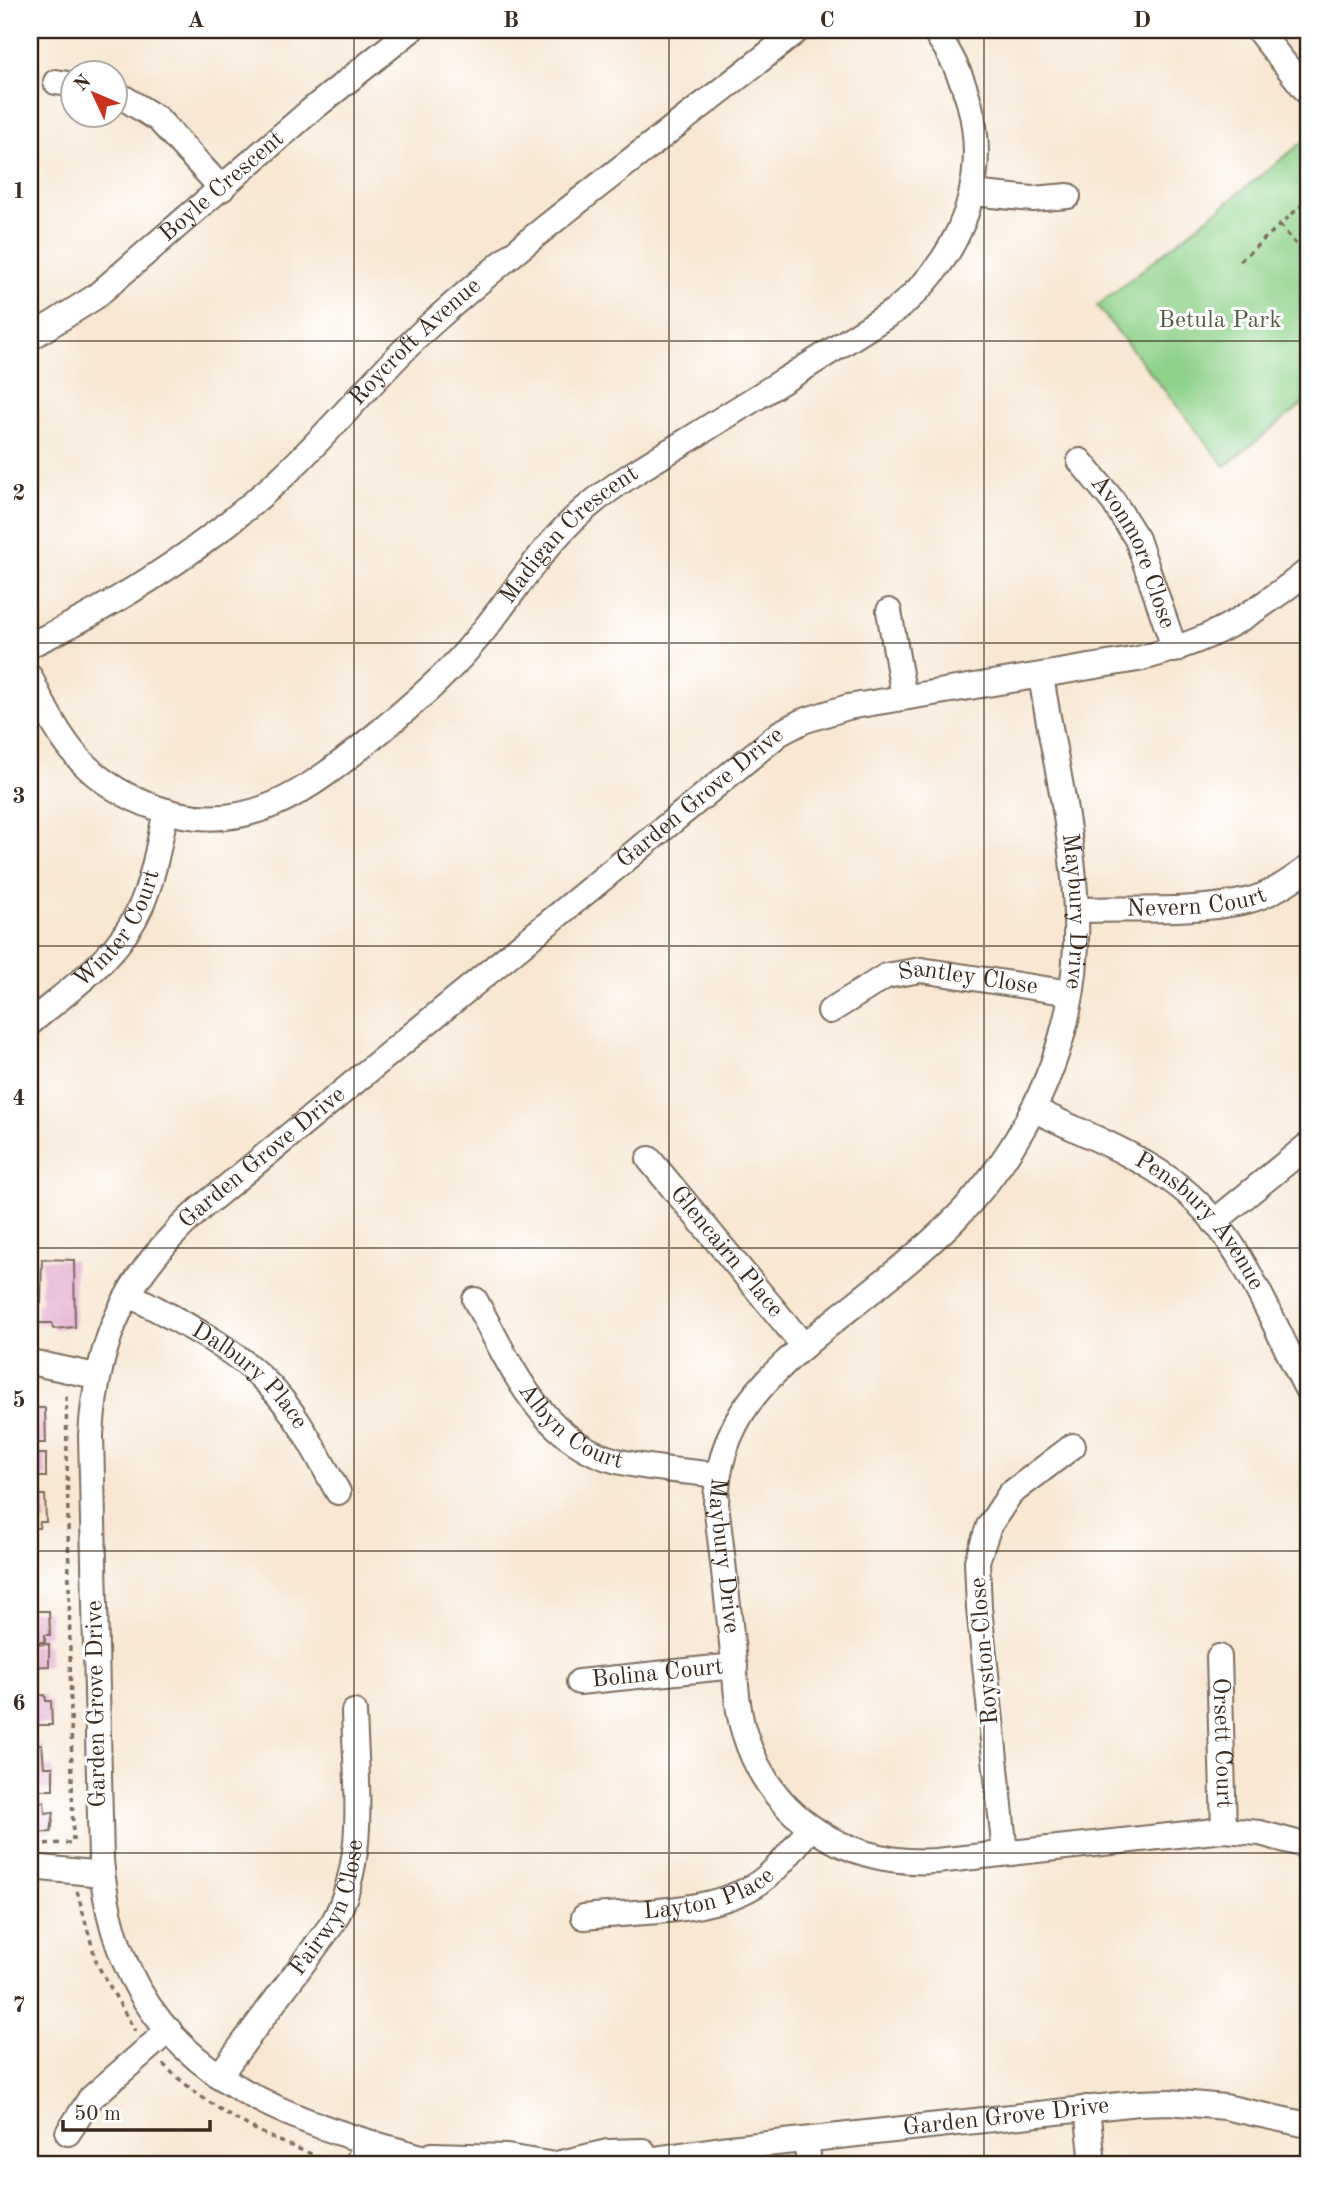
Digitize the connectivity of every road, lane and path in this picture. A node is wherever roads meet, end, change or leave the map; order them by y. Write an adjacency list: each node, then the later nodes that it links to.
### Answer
1 (411, 30): 7 (street, Boyle Crescent)
2 (798, 30): 18 (street, Roycroft Avenue)
3 (934, 30): 8 (street, Madigan Crescent)
4 (1258, 30): 5 (street)
5 (1308, 93)
6 (130, 102): 7 (street)
7 (222, 189): 14 (street, Boyle Crescent)
8 (972, 193): 9 (street); 23 (street, Madigan Crescent)
9 (1069, 196)
10 (1308, 196): 11 (path)
11 (1280, 225): 12 (path); 13 (path)
12 (1308, 259)
13 (1240, 261)
14 (30, 338)
15 (1080, 461): 19 (street, Avonmore Close)
16 (1308, 570): 19 (street, Garden Grove Drive)
17 (889, 611): 22 (street)
18 (30, 645)
19 (1175, 650): 20 (street, Garden Grove Drive)
20 (1041, 676): 22 (street, Garden Grove Drive); 25 (street, Maybury Drive)
21 (30, 677): 23 (street, Madigan Crescent)
22 (904, 697): 33 (street, Garden Grove Drive)
23 (166, 811): 28 (street, Winter Court)
24 (1308, 868): 25 (street, Nevern Court)
25 (1076, 910): 26 (street, Maybury Drive)
26 (1071, 993): 27 (street, Santley Close); 29 (street, Maybury Drive)
27 (830, 1011)
28 (30, 1023)
29 (1034, 1109): 32 (street, Pensbury Avenue); 35 (street, Maybury Drive)
30 (1308, 1145): 32 (street)
31 (649, 1160): 35 (street, Glencairn Place)
32 (1214, 1222): 39 (street, Pensbury Avenue)
33 (129, 1294): 38 (street, Garden Grove Drive); 42 (street, Dalbury Place)
34 (475, 1300): 41 (street, Albyn Court)
35 (804, 1346): 41 (street, Maybury Drive)
36 (30, 1362): 37 (street)
37 (71, 1370): 38 (street); 51 (path)
38 (96, 1376): 52 (street, Garden Grove Drive)
39 (1307, 1387)
40 (1073, 1446): 50 (street, Royston Close)
41 (718, 1475): 44 (street, Maybury Drive)
42 (338, 1492)
43 (1219, 1657): 48 (street, Orsett Court)
44 (735, 1666): 45 (street, Bolina Court); 47 (street, Maybury Drive)
45 (579, 1682)
46 (354, 1712): 55 (street, Fairwyn Close)
47 (810, 1828): 50 (street, Maybury Drive); 53 (street, Layton Place)
48 (1224, 1830): 49 (street, Maybury Drive); 50 (street, Maybury Drive)
49 (1308, 1846)
50 (1005, 1853)
51 (30, 1859): 52 (street)
52 (102, 1867): 54 (street, Garden Grove Drive)
53 (584, 1917)
54 (169, 2030): 55 (street, Garden Grove Drive); 58 (street)
55 (219, 2076): 61 (street, Garden Grove Drive)
56 (1087, 2108): 57 (street, Garden Grove Drive); 59 (street, Garden Grove Drive); 68 (street)
57 (1302, 2127)
58 (68, 2133)
59 (806, 2140): 60 (street, Garden Grove Drive); 67 (street)
60 (720, 2149): 65 (street, Garden Grove Drive); 66 (street, Garden Grove Drive)
61 (362, 2154): 62 (street, Garden Grove Drive)
62 (414, 2155): 63 (street, Garden Grove Drive); 64 (street, Garden Grove Drive)
63 (449, 2164)
64 (549, 2164)
65 (556, 2164)
66 (621, 2164)
67 (809, 2164)
68 (1093, 2164)

